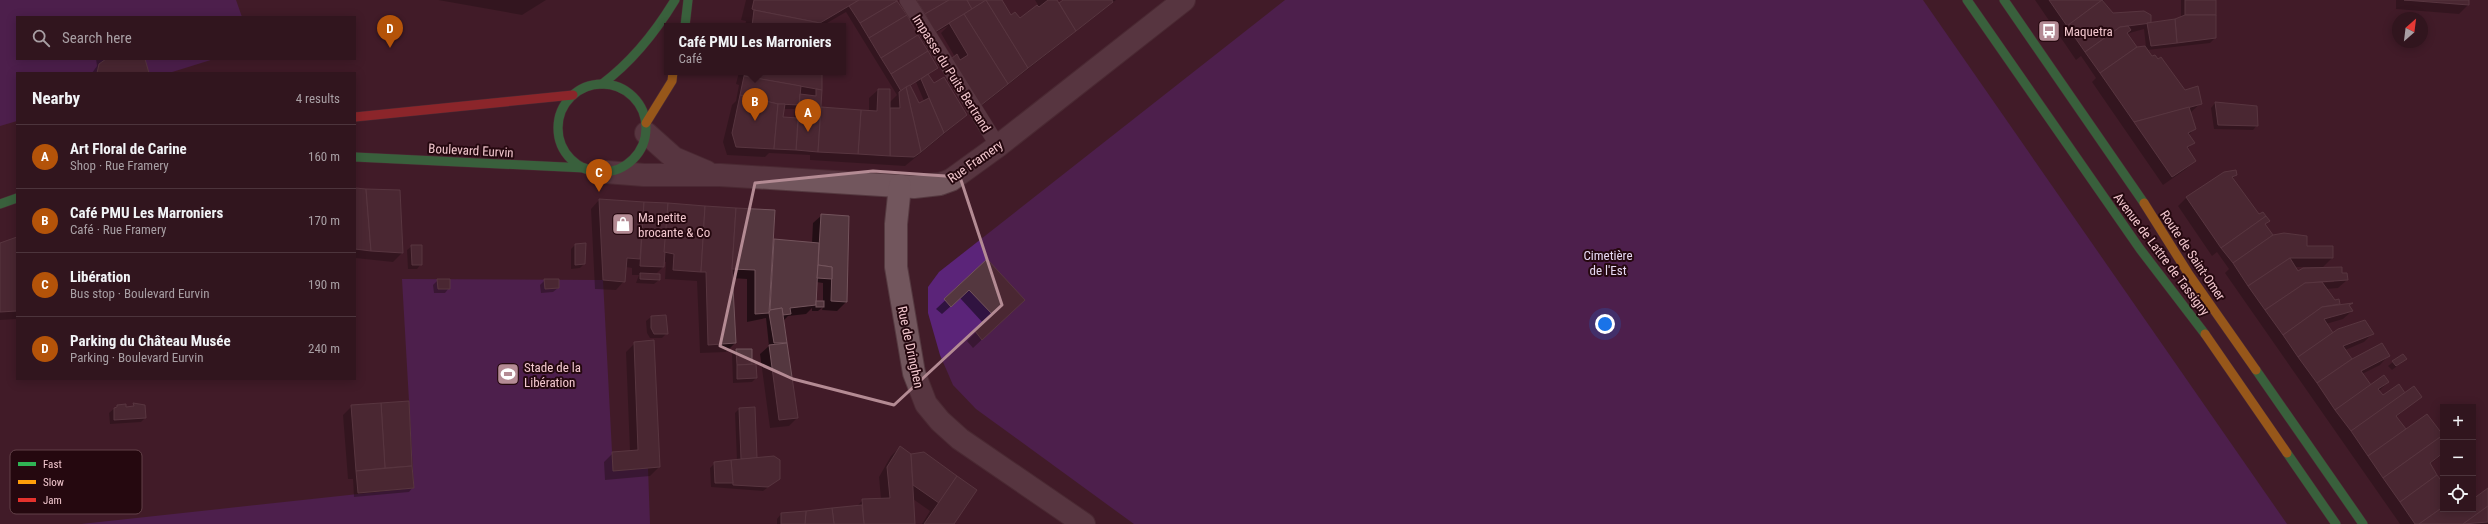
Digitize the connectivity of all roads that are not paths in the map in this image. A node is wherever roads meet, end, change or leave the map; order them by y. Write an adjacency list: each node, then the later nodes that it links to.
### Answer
1 (675, 0): 9 (main road)
2 (688, 0): 7 (main road)
3 (907, 0): 13 (lane, Impasse du Puits Bertrand)
4 (1184, 0): 13 (street, Rue Framery)
5 (1967, 0): 22 (main road, Avenue de Lattre de Tassigny)
6 (2004, 0): 23 (main road, Route de Saint-Omer)
7 (684, 23)
8 (673, 75): 12 (main road, Boulevard Eurvin)
9 (602, 84): 10 (main road); 12 (main road)
10 (573, 95): 11 (main road); 15 (main road, Boulevard Eurvin)
11 (356, 117)
12 (646, 128): 16 (main road, Boulevard Eurvin); 17 (street, Rue Framery)
13 (998, 146): 18 (street, Rue Framery)
14 (356, 157): 15 (main road, Boulevard Eurvin)
15 (585, 168): 16 (main road, Boulevard Eurvin)
16 (606, 172): 17 (street, Rue Framery)
17 (720, 175): 18 (street, Rue Framery)
18 (900, 186): 21 (street, Rue de Dringhen)
19 (16, 198): 20 (main road)
20 (0, 204)
21 (1084, 524)
22 (2336, 524)
23 (2363, 524)

